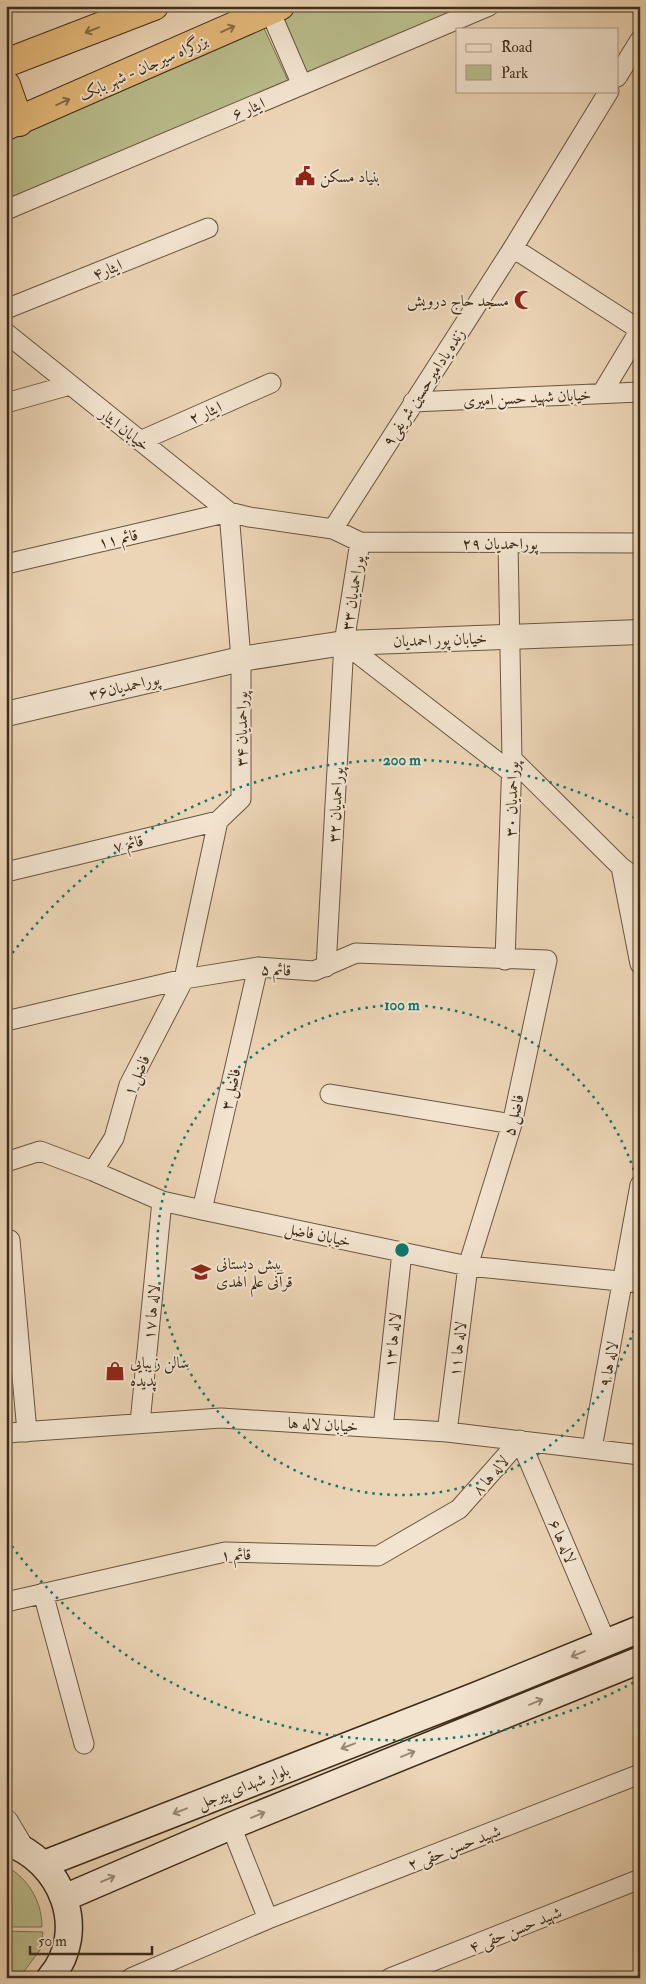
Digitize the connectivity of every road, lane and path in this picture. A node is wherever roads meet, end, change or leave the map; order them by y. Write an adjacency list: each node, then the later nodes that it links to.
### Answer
1 (154, 6): 5 (highway, one-way to 5)
2 (489, 6): 8 (street, ایثار ۶)
3 (275, 8): 8 (street); 10 (highway, بزرگراه سیرجان - شهر بابک, one-way to 3)
4 (637, 49): 6 (street)
5 (6, 63)
6 (618, 76)
7 (6, 85): 10 (highway)
8 (302, 85): 11 (street, ایثار ۶)
9 (608, 92): 13 (street, زنده یادامیرحسین شریفی۹)
10 (12, 124)
11 (6, 210)
12 (208, 228): 14 (street, ایثار۴)
13 (513, 248): 15 (street); 21 (street, زنده یادامیرحسین شریفی۹)
14 (6, 309)
15 (640, 330): 20 (street)
16 (6, 334): 18 (street, خیابان ایثار)
17 (271, 383): 23 (street, ایثار ۲)
18 (70, 385): 22 (street); 23 (street, خیابان ایثار)
19 (640, 392): 20 (street, خیابان شهید حسن امیری)
20 (602, 393): 21 (street, خیابان شهید حسن امیری)
21 (413, 402): 25 (street, زنده یادامیرحسین شریفی۹)
22 (6, 403)
23 (140, 441): 24 (street, خیابان ایثار)
24 (229, 512): 25 (street, خیابان ایثار); 29 (street, قائم ۱۱); 33 (street, پوراحمدیان ۳۴)
25 (333, 529): 26 (street, خیابان ایثار)
26 (360, 542): 27 (street, پوراحمدیان ۲۹); 32 (street, پوراحمدیان ۳۳)
27 (508, 543): 28 (street, پوراحمدیان ۲۹); 31 (street, پوراحمدیان ۳۰)
28 (640, 543)
29 (6, 564)
30 (640, 632): 31 (street, خیابان پور احمدیان)
31 (509, 637): 32 (street, خیابان پور احمدیان); 35 (street, پوراحمدیان ۳۰)
32 (344, 643): 33 (street, خیابان پور احمدیان); 35 (street); 44 (street, پوراحمدیان ۳۲)
33 (241, 659): 34 (street, پوراحمدیان۳۶); 36 (street, پوراحمدیان ۳۴)
34 (6, 714)
35 (512, 766): 37 (street); 40 (street, پوراحمدیان ۳۰)
36 (218, 821): 38 (street, قائم ۷); 45 (street, فاضل ۱)
37 (621, 867): 39 (street); 42 (street)
38 (6, 872)
39 (640, 880)
40 (506, 960): 41 (street, قائم ۵); 44 (street, قائم ۵)
41 (547, 960): 48 (street, فاضل ۵)
42 (640, 964)
43 (258, 967): 44 (street, قائم ۵); 45 (street, قائم ۵); 53 (street, فاضل ۳)
44 (326, 967)
45 (184, 979): 46 (street, قائم ۵); 50 (street, فاضل ۱)
46 (6, 1021)
47 (330, 1094): 48 (street)
48 (512, 1124): 56 (street, فاضل ۵)
49 (6, 1162): 50 (street, خیابان فاضل)
50 (94, 1172): 52 (street, خیابان فاضل)
51 (640, 1185): 57 (street, لاله ها ۹)
52 (162, 1201): 53 (street, خیابان فاضل); 58 (street, لاله ها ۱۷)
53 (202, 1210): 55 (street, خیابان فاضل)
54 (10, 1240): 60 (street)
55 (402, 1252): 56 (street, خیابان فاضل); 59 (street, لاله ها ۱۳)
56 (468, 1266): 57 (street, خیابان فاضل); 61 (street, لاله ها ۱۱)
57 (632, 1281): 64 (street, لاله ها ۹)
58 (140, 1423): 59 (street, خیابان لاله ها); 60 (street, خیابان لاله ها)
59 (383, 1428): 61 (street, خیابان لاله ها)
60 (27, 1432): 62 (street, خیابان لاله ها)
61 (447, 1432): 63 (street, خیابان لاله ها)
62 (6, 1433)
63 (520, 1440): 64 (street, خیابان لاله ها); 66 (street, لاله ها ۸); 70 (street, لاله ها ۶)
64 (592, 1448): 65 (street, خیابان لاله ها)
65 (640, 1455)
66 (459, 1509): 67 (street, قائم ۱)
67 (44, 1593): 68 (street, قائم ۱); 76 (street)
68 (6, 1602)
69 (640, 1629): 70 (main road, بلوار شهدای پیرجل)
70 (606, 1642): 72 (main road, بلوار شهدای پیرجل, one-way to 72)
71 (640, 1660): 74 (main road, بلوار شهدای پیرجل, one-way to 71)
72 (474, 1696): 73 (main road, بلوار شهدای پیرجل); 74 (main road)
73 (442, 1709): 75 (main road); 81 (main road, بلوار شهدای پیرجل, one-way to 81)
74 (481, 1724): 75 (main road, بلوار شهدای پیرجل)
75 (453, 1736): 79 (main road, بلوار شهدای پیرجل, one-way to 75)
76 (84, 1744)
77 (640, 1774): 84 (street, شهید حسن حقی ۲)
78 (6, 1822): 80 (street)
79 (231, 1826): 83 (main road, بلوار شهدای پیرجل, one-way to 79); 84 (street)
80 (14, 1844): 81 (main road)
81 (44, 1864): 83 (main road)
82 (640, 1879): 87 (street, شهید حسن حقی ۴)
83 (64, 1898): 85 (main road)
84 (268, 1919): 86 (street, شهید حسن حقی ۲)
85 (50, 1978)
86 (130, 1978)
87 (390, 1978)

